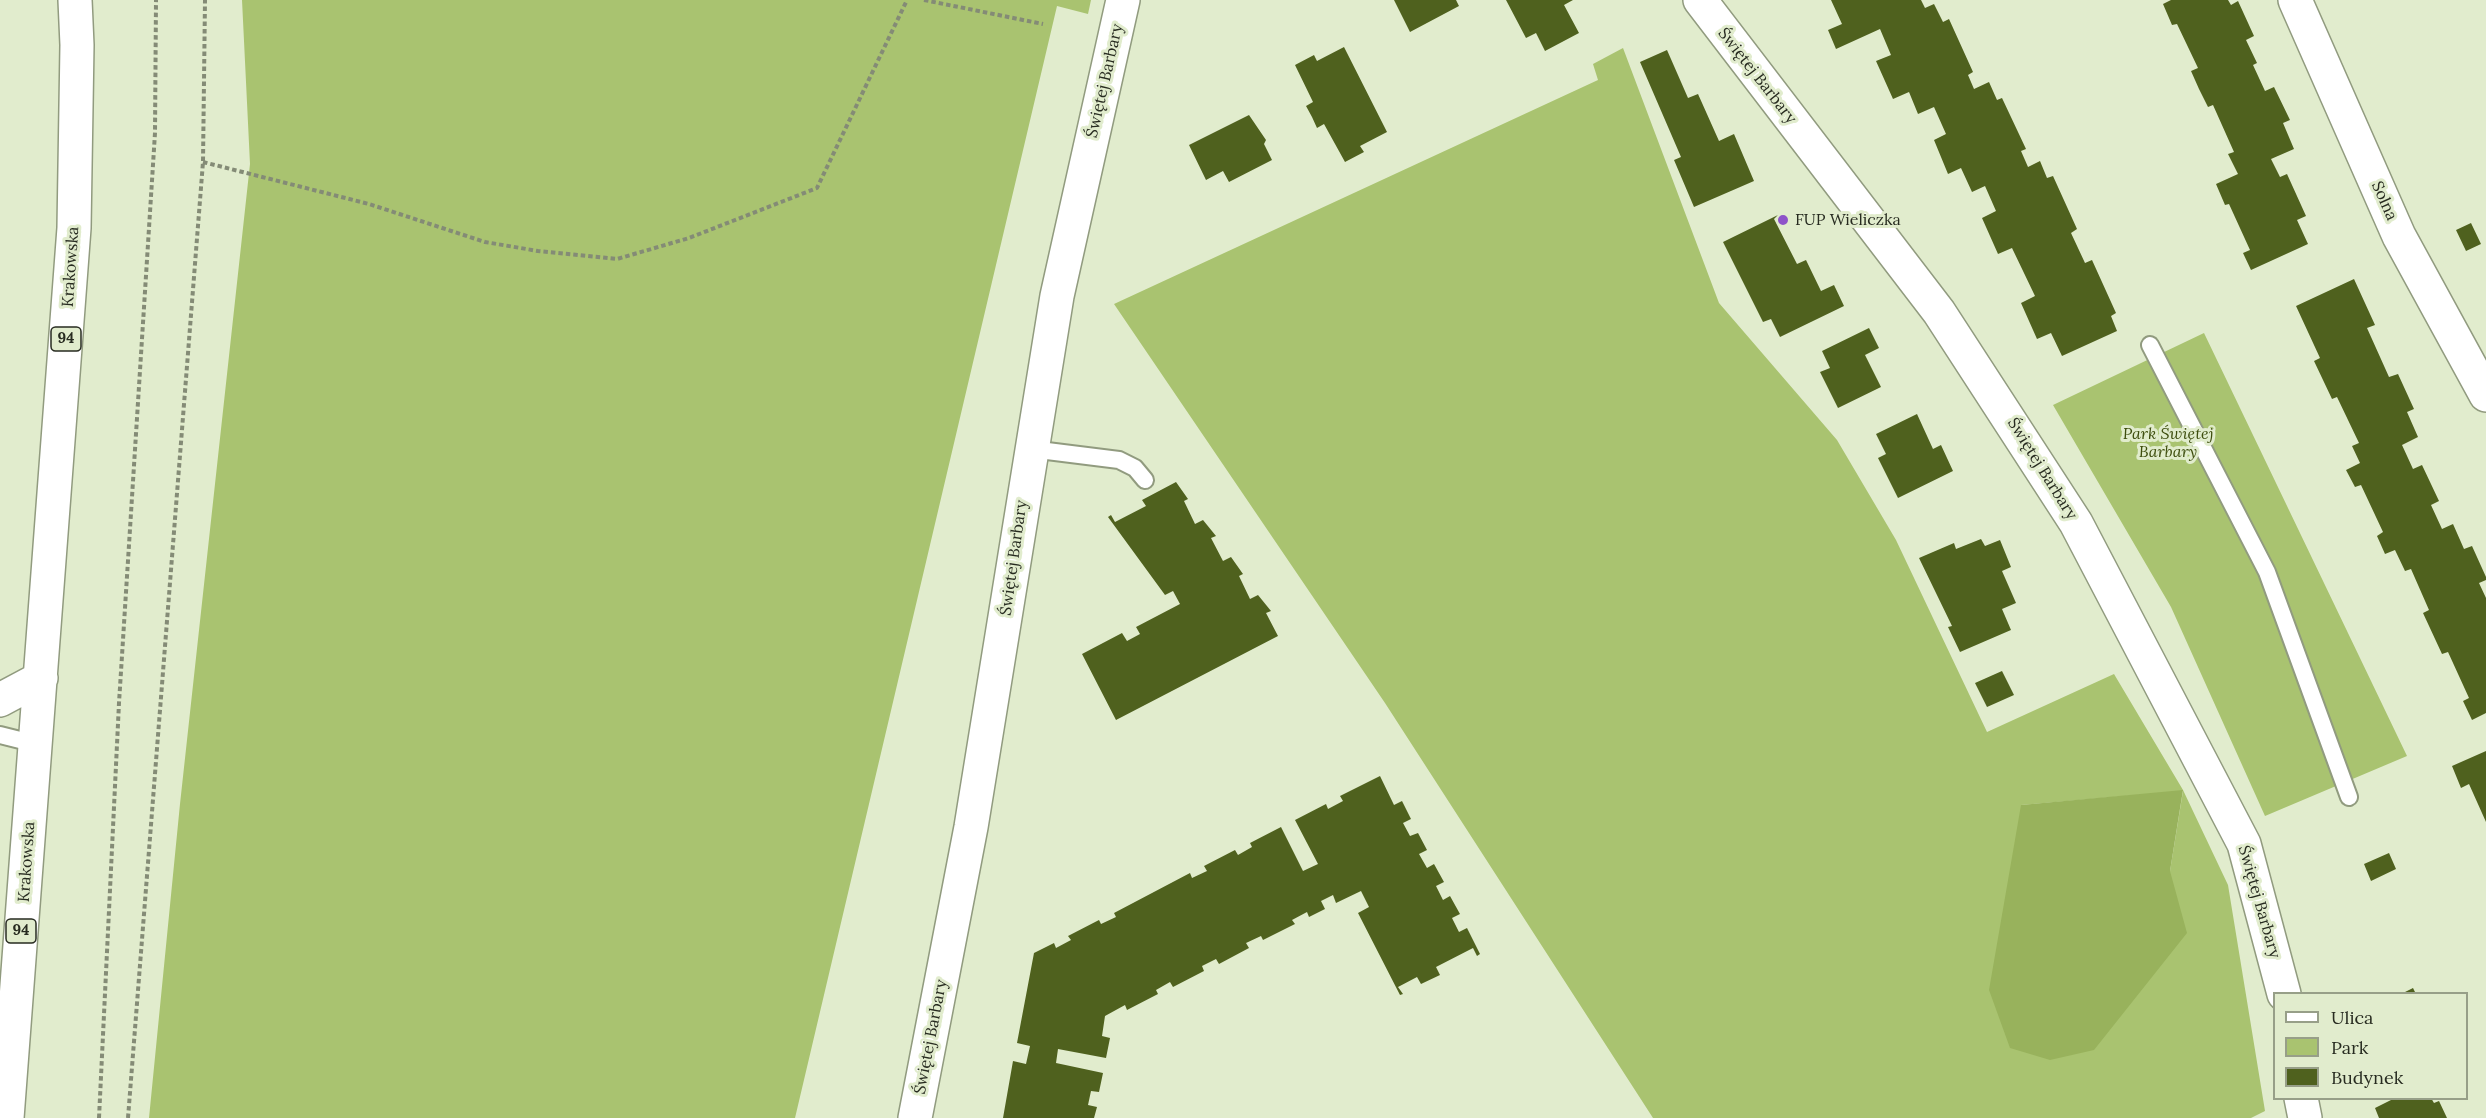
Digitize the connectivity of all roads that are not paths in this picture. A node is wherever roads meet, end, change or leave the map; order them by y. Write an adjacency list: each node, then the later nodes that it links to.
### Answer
1 (75, 0): 9 (street, Krakowska / 94)
2 (1123, 0): 7 (street, Świętej Barbary)
3 (1700, 0): 14 (street, Świętej Barbary)
4 (2295, 0): 6 (street, Solna)
5 (2150, 345): 13 (lane)
6 (2486, 395)
7 (1030, 449): 8 (lane); 17 (street, Świętej Barbary)
8 (1145, 480)
9 (40, 678): 10 (street); 12 (street, Krakowska / 94)
10 (0, 700)
11 (0, 735): 12 (lane)
12 (36, 744): 16 (street, Krakowska / 94)
13 (2349, 797)
14 (2284, 992)
15 (2301, 1100): 18 (street)
16 (7, 1118)
17 (915, 1118)
18 (2305, 1118)

